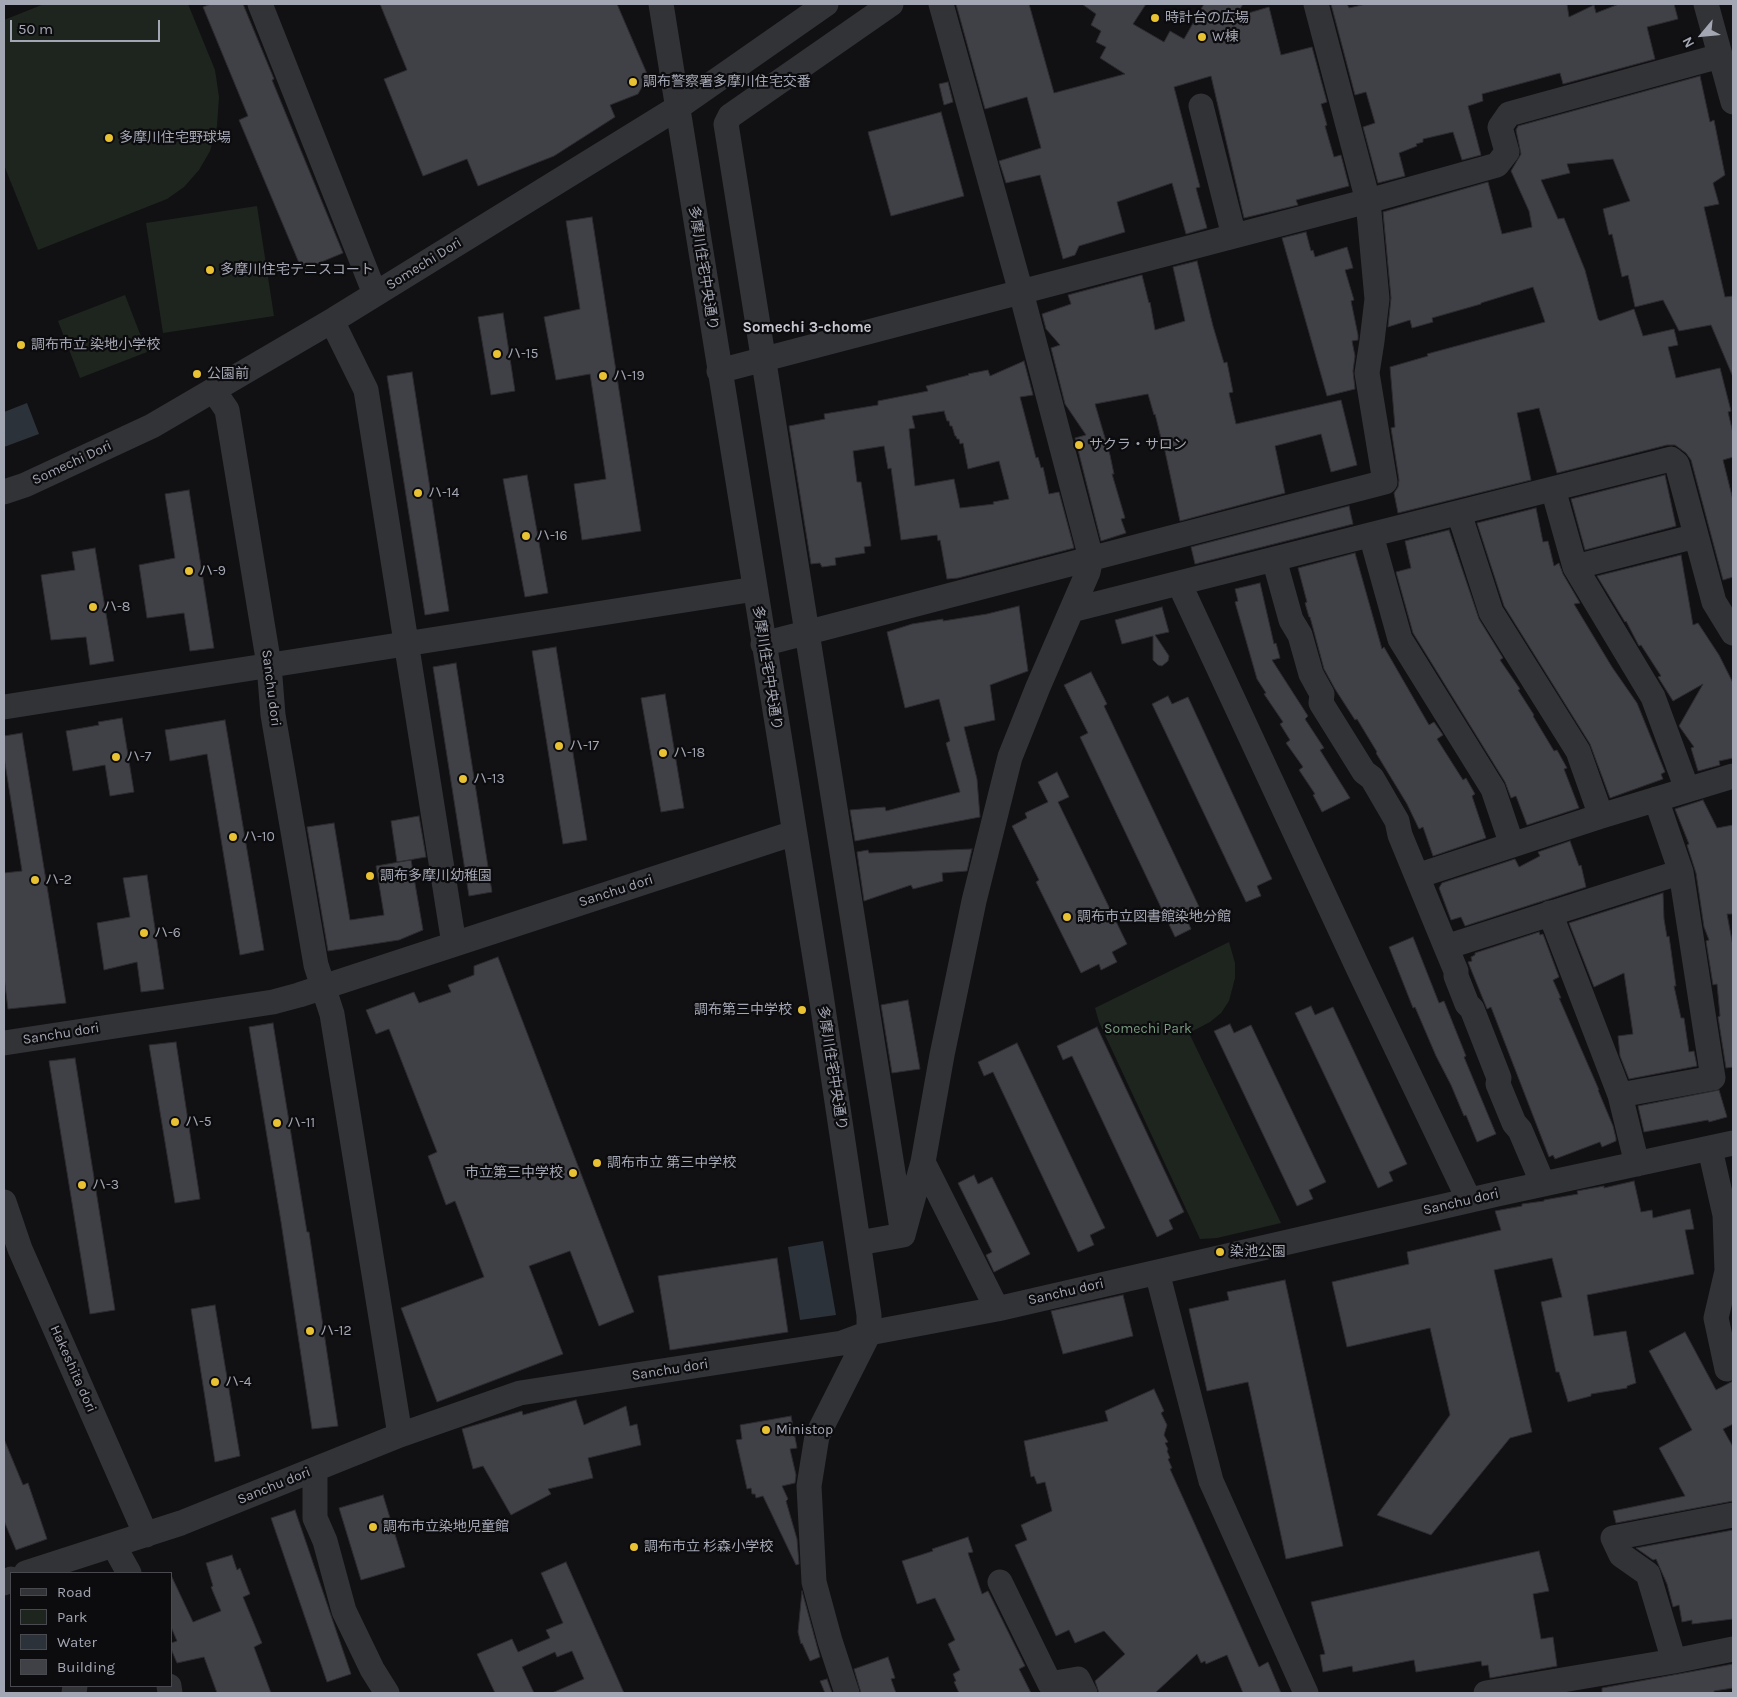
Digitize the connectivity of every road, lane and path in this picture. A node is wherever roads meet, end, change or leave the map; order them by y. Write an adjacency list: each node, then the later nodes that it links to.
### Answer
1 (260, 4): 15 (street)
2 (661, 4): 11 (street, 多摩川住宅中央通り)
3 (826, 4): 11 (street, Somechi Dori)
4 (891, 4): 17 (street)
5 (941, 4): 14 (street)
6 (1316, 4): 12 (street)
7 (1706, 4): 8 (street)
8 (1720, 56): 9 (street); 12 (street)
9 (1733, 102)
10 (1201, 106): 13 (street)
11 (677, 108): 15 (street, Somechi Dori); 18 (street, 多摩川住宅中央通り)
12 (1368, 201): 13 (street); 25 (street)
13 (1234, 236): 14 (street)
14 (1021, 292): 17 (street); 25 (street)
15 (376, 294): 16 (street, Somechi Dori)
16 (332, 321): 19 (street, Somechi Dori); 33 (street)
17 (765, 360): 18 (street); 31 (street)
18 (720, 372): 29 (street, 多摩川住宅中央通り)
19 (214, 391): 21 (street, Somechi Dori); 35 (street, Sanchu dori)
20 (1553, 489): 22 (street); 24 (street); 27 (street)
21 (4, 492)
22 (1459, 513): 23 (street); 40 (street)
23 (1371, 535): 26 (street); 42 (street)
24 (1696, 536): 27 (street); 32 (street)
25 (1091, 558): 30 (street); 31 (street)
26 (1274, 559): 28 (street); 44 (street)
27 (1575, 567): 38 (street)
28 (1179, 583): 30 (street); 56 (street)
29 (755, 589): 33 (street); 34 (street, 多摩川住宅中央通り)
30 (1072, 610): 53 (street)
31 (808, 632): 34 (street); 58 (street)
32 (1733, 633)
33 (407, 644): 35 (street); 46 (street)
34 (763, 644): 41 (street, 多摩川住宅中央通り)
35 (269, 665): 36 (street); 48 (street, Sanchu dori)
36 (4, 707)
37 (1733, 776): 38 (street)
38 (1687, 789): 39 (street)
39 (1656, 799): 40 (street); 43 (street)
40 (1601, 816): 42 (street)
41 (794, 833): 46 (street, Sanchu dori); 59 (street, 多摩川住宅中央通り)
42 (1512, 845): 44 (street)
43 (1681, 872): 45 (street); 50 (street)
44 (1417, 876): 47 (street)
45 (1550, 913): 47 (street); 51 (street)
46 (454, 944): 48 (street, Sanchu dori)
47 (1446, 947): 55 (street)
48 (325, 987): 49 (street, Sanchu dori); 65 (street, Sanchu dori)
49 (4, 1043)
50 (1723, 1076): 51 (street)
51 (1620, 1095): 54 (street)
52 (1722, 1146): 54 (street, Sanchu dori); 61 (street)
53 (923, 1162): 58 (street); 62 (street)
54 (1637, 1164): 55 (street, Sanchu dori)
55 (1543, 1184): 56 (street, Sanchu dori)
56 (1469, 1200): 60 (street, Sanchu dori)
57 (4, 1202): 68 (street, Hakeshita dori)
58 (902, 1235): 59 (street)
59 (858, 1243): 63 (street, 多摩川住宅中央通り)
60 (1157, 1272): 62 (street, Sanchu dori); 78 (street)
61 (1728, 1290): 64 (street)
62 (996, 1309): 63 (street, Sanchu dori)
63 (869, 1333): 65 (street, Sanchu dori); 76 (street)
64 (1727, 1369)
65 (400, 1435): 66 (street, Sanchu dori)
66 (315, 1470): 68 (street, Sanchu dori); 75 (street)
67 (1733, 1515): 74 (street)
68 (146, 1534): 69 (street, Sanchu dori)
69 (114, 1546): 70 (street, Sanchu dori); 71 (street)
70 (29, 1572)
71 (128, 1572)
72 (1000, 1582): 77 (street)
73 (1733, 1650): 74 (street)
74 (1674, 1661): 79 (street)
75 (387, 1693)
76 (848, 1693)
77 (1085, 1693)
78 (1306, 1693)
79 (1486, 1693)

